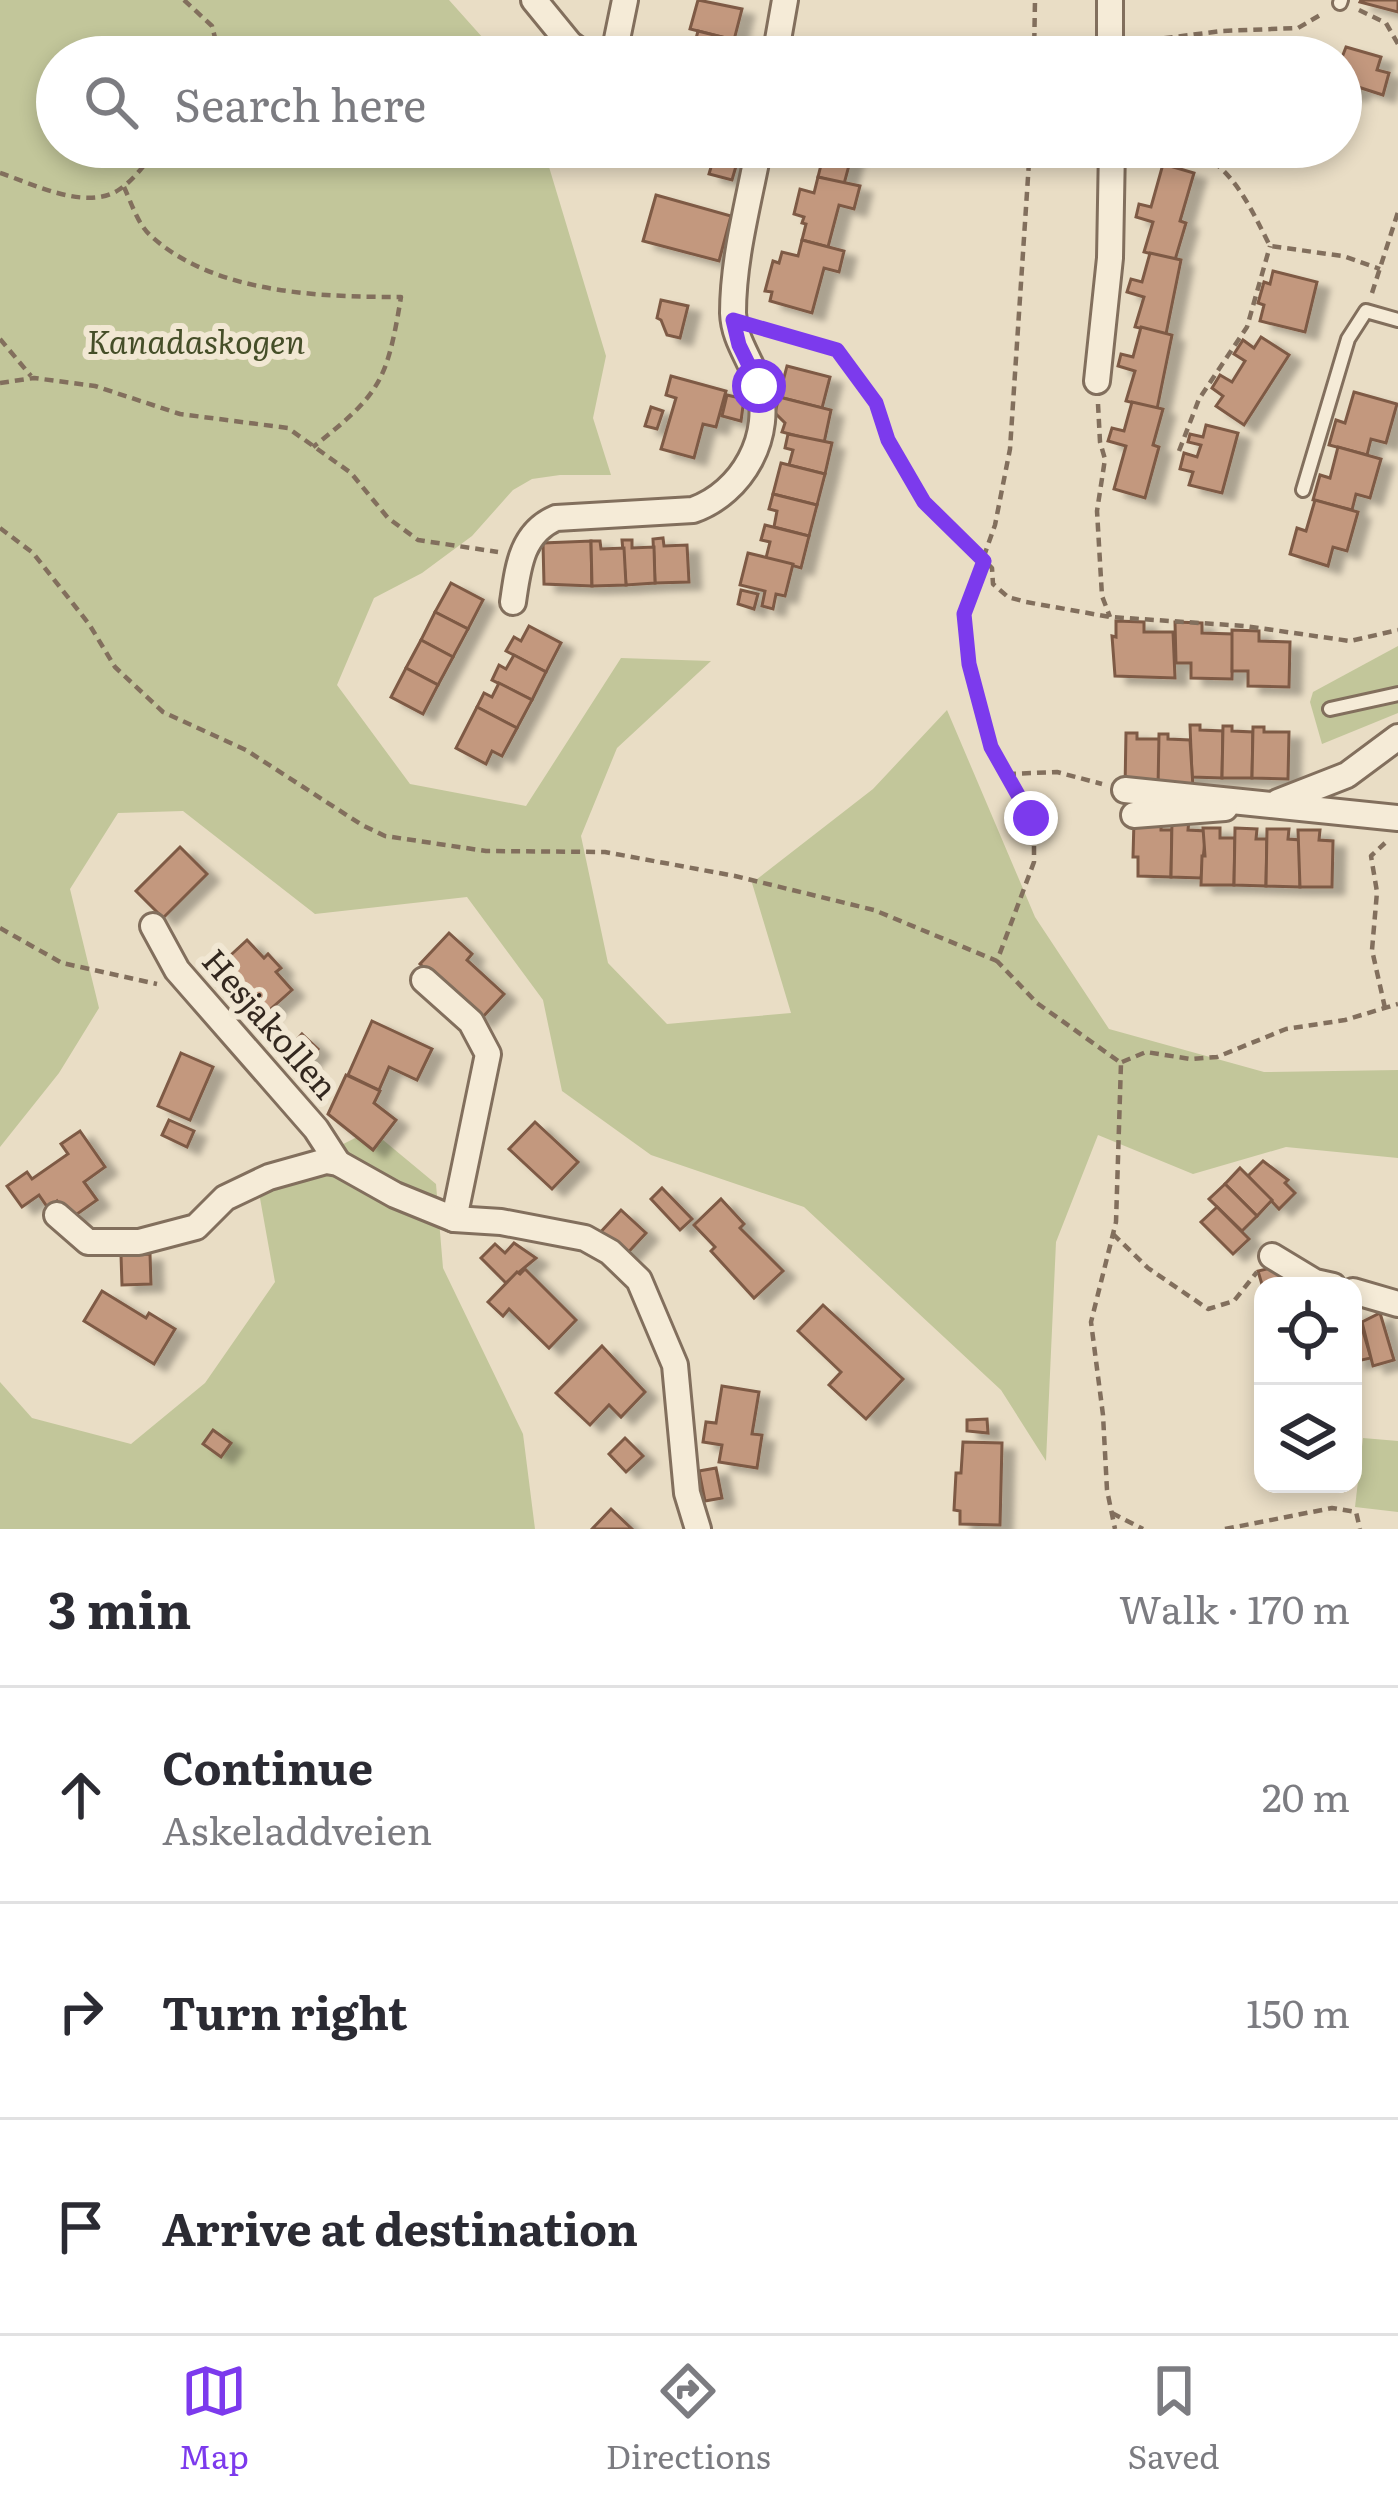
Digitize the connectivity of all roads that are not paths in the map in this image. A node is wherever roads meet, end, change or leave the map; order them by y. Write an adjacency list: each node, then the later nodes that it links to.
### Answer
1 (534, 0): 5 (street)
2 (625, 0): 6 (street)
3 (785, 0): 7 (street)
4 (1110, 0): 8 (street)
5 (563, 36)
6 (618, 36)
7 (779, 36)
8 (1110, 36)
9 (755, 168): 14 (street)
10 (1112, 168): 12 (street)
11 (1398, 320): 13 (lane)
12 (1097, 381)
13 (1303, 490)
14 (513, 602)
15 (1398, 694): 16 (lane)
16 (1330, 710)
17 (1398, 737): 19 (street)
18 (1125, 790): 20 (street)
19 (1276, 802): 20 (street); 22 (street)
20 (1232, 803): 21 (street)
21 (1134, 815)
22 (1398, 818)
23 (153, 926): 25 (street, Hesjakollen)
24 (424, 980): 27 (street)
25 (338, 1163): 26 (street); 27 (street, Hesjakollen)
26 (57, 1215)
27 (454, 1219): 32 (street, Hesjakollen)
28 (1272, 1256): 29 (street)
29 (1307, 1277)
30 (1362, 1294): 31 (street)
31 (1398, 1304)
32 (698, 1529)

